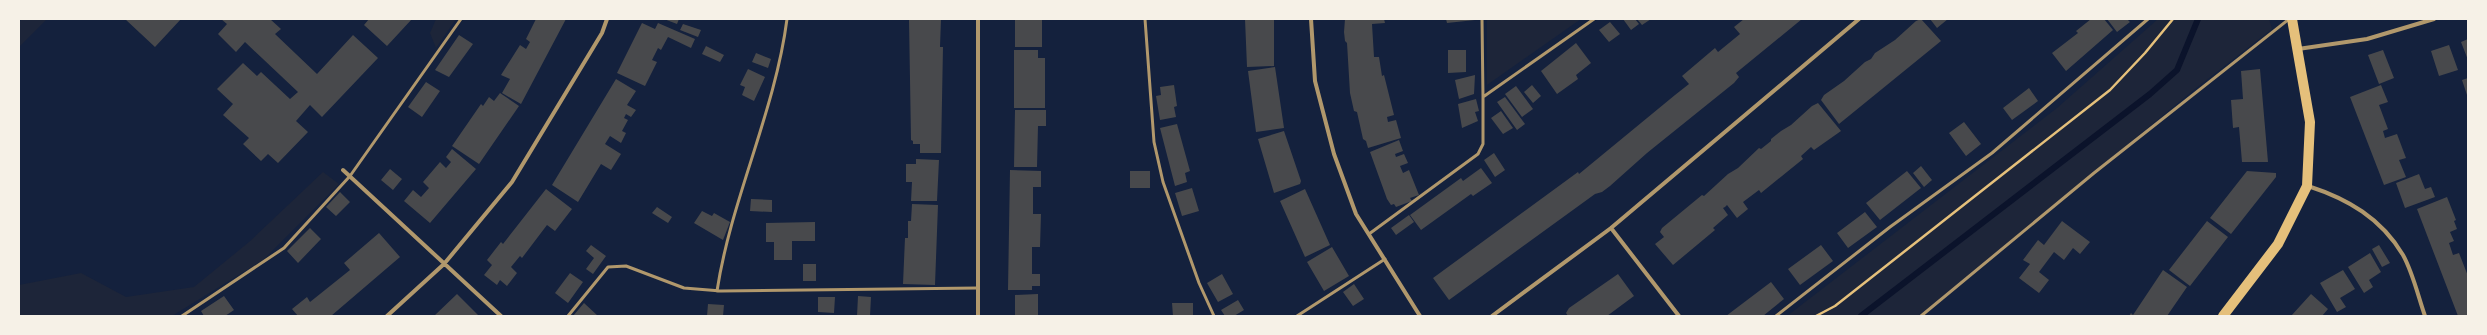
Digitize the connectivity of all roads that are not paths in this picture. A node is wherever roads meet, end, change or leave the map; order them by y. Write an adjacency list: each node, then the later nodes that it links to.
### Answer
1 (461, 19): 16 (lane)
2 (607, 19): 21 (street)
3 (787, 19): 23 (lane)
4 (978, 19): 22 (street)
5 (1145, 19): 29 (lane)
6 (1311, 19): 19 (street)
7 (1482, 19): 14 (lane)
8 (1594, 19): 14 (lane)
9 (1859, 19): 18 (street)
10 (2148, 19): 34 (lane)
11 (2290, 19): 13 (main road); 35 (lane)
12 (2434, 19): 13 (street)
13 (2298, 49): 17 (main road)
14 (1483, 97): 19 (lane)
15 (343, 170): 16 (street)
16 (350, 176): 21 (street); 24 (lane)
17 (2307, 186): 36 (main road); 37 (street)
18 (1611, 228): 32 (street); 33 (street)
19 (1369, 234): 20 (street)
20 (1385, 259): 30 (lane); 31 (street)
21 (444, 264): 25 (street); 26 (street)
22 (978, 288): 23 (lane); 28 (street)
23 (717, 291): 27 (lane)
24 (182, 316)
25 (387, 316)
26 (501, 316)
27 (568, 316)
28 (978, 316)
29 (1214, 316)
30 (1297, 316)
31 (1420, 316)
32 (1492, 316)
33 (1679, 316)
34 (1776, 316)
35 (1921, 316)
36 (2223, 316)
37 (2425, 316)

